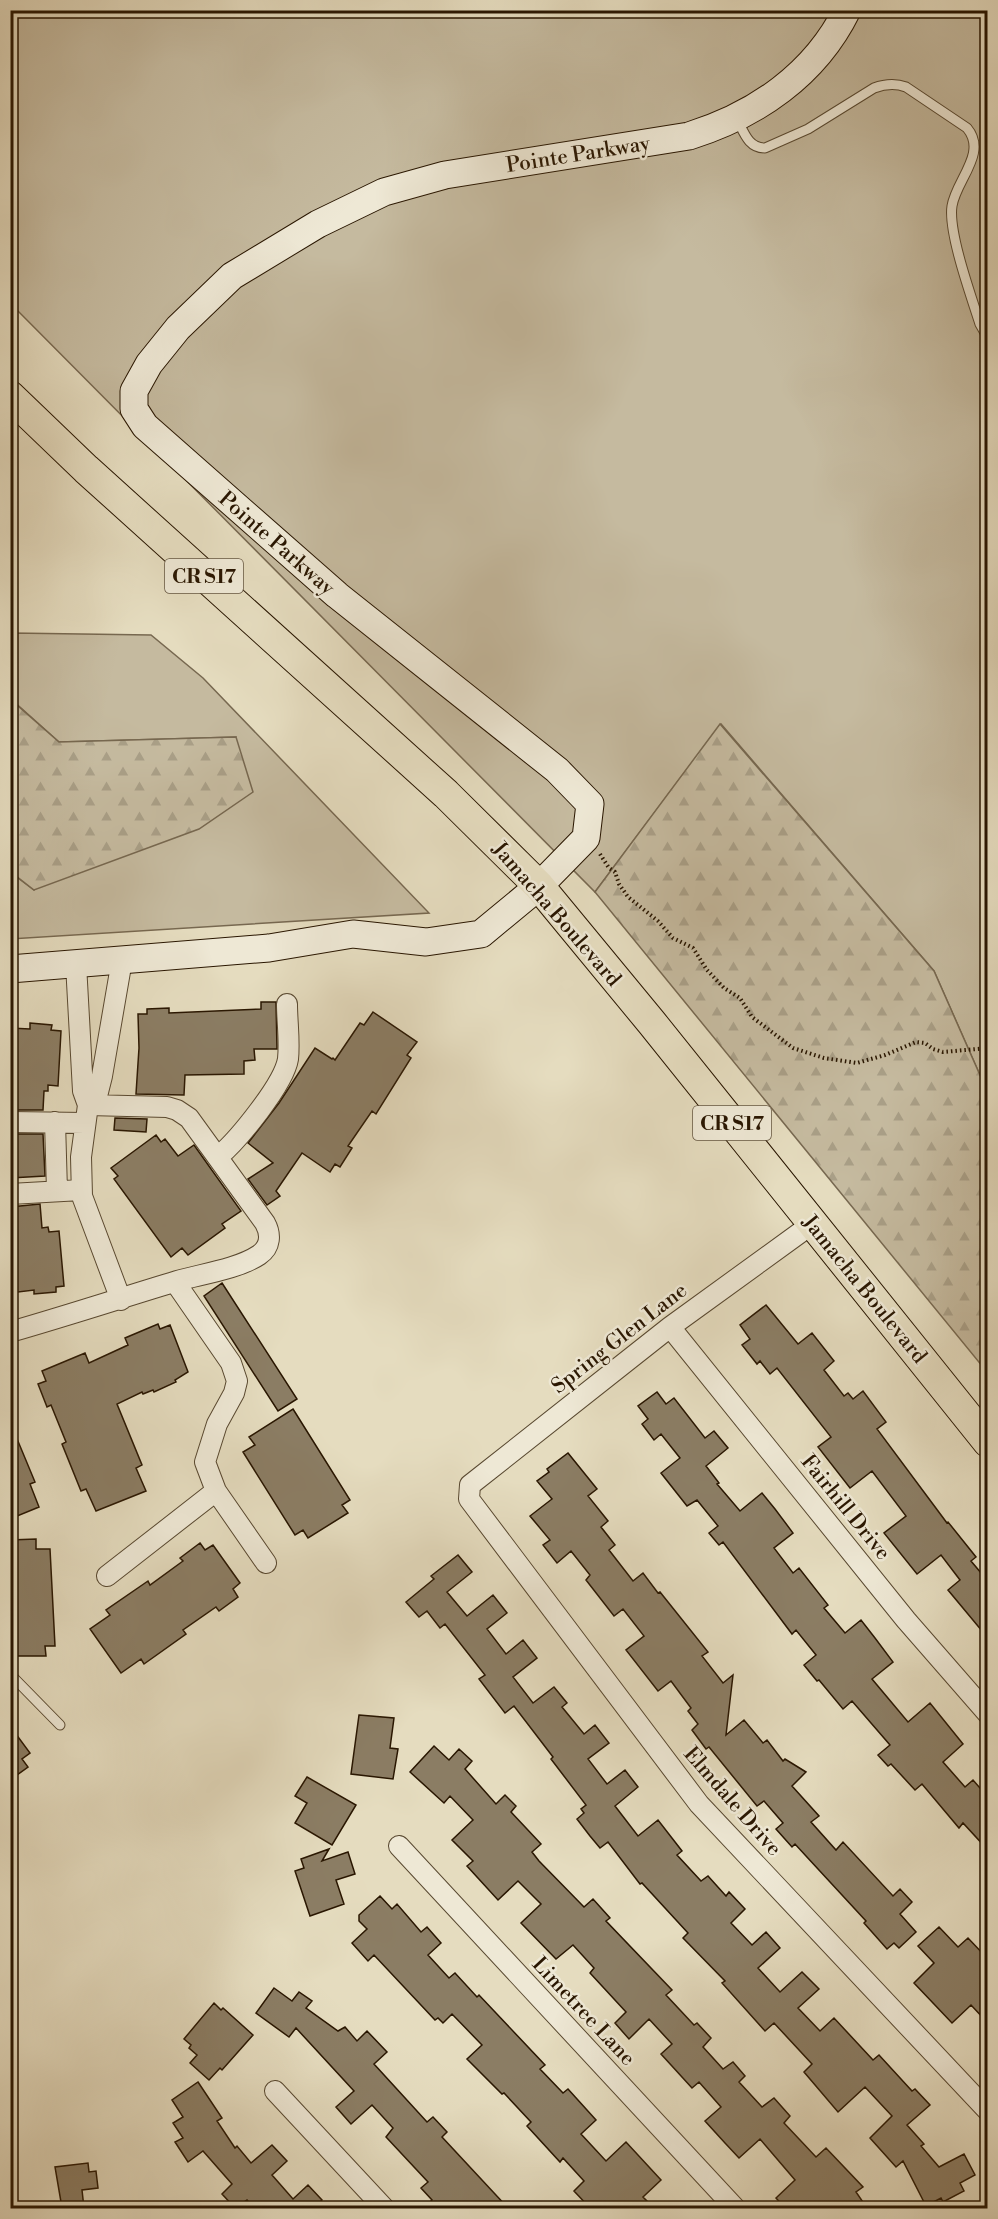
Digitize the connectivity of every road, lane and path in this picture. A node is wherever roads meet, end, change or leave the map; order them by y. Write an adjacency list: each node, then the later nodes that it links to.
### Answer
1 (847, 10): 2 (street, Pointe Parkway)
2 (736, 118): 3 (lane); 5 (street, Pointe Parkway)
3 (987, 338)
4 (10, 396): 6 (main road, Jamacha Boulevard / CR S17)
5 (586, 838): 6 (street); 13 (path)
6 (538, 886): 7 (street); 21 (main road, Jamacha Boulevard / CR S17)
7 (122, 960): 8 (street); 11 (street)
8 (76, 964): 9 (street); 12 (street)
9 (10, 969)
10 (287, 1004): 17 (street)
11 (108, 1044): 12 (street); 14 (street)
12 (80, 1045): 14 (street)
13 (987, 1048)
14 (86, 1114): 16 (street); 17 (street); 18 (street)
15 (10, 1122): 16 (street)
16 (55, 1122): 19 (street)
17 (219, 1156): 22 (street)
18 (81, 1190): 19 (street); 23 (street)
19 (57, 1191): 20 (street)
20 (10, 1194)
21 (812, 1224): 24 (street, Spring Glen Lane); 26 (main road, Jamacha Boulevard / CR S17)
22 (175, 1282): 23 (street); 27 (street)
23 (121, 1300): 25 (street)
24 (670, 1328): 28 (street, Spring Glen Lane); 32 (street, Fairhill Drive)
25 (10, 1332)
26 (987, 1442)
27 (216, 1491): 29 (street); 30 (street)
28 (469, 1499): 36 (street, Elmdale Drive)
29 (266, 1563)
30 (107, 1576)
31 (10, 1674): 33 (lane)
32 (987, 1714)
33 (60, 1725)
34 (399, 1846): 38 (street, Limetree Lane)
35 (274, 2091): 37 (street)
36 (987, 2111)
37 (384, 2208)
38 (735, 2208)

